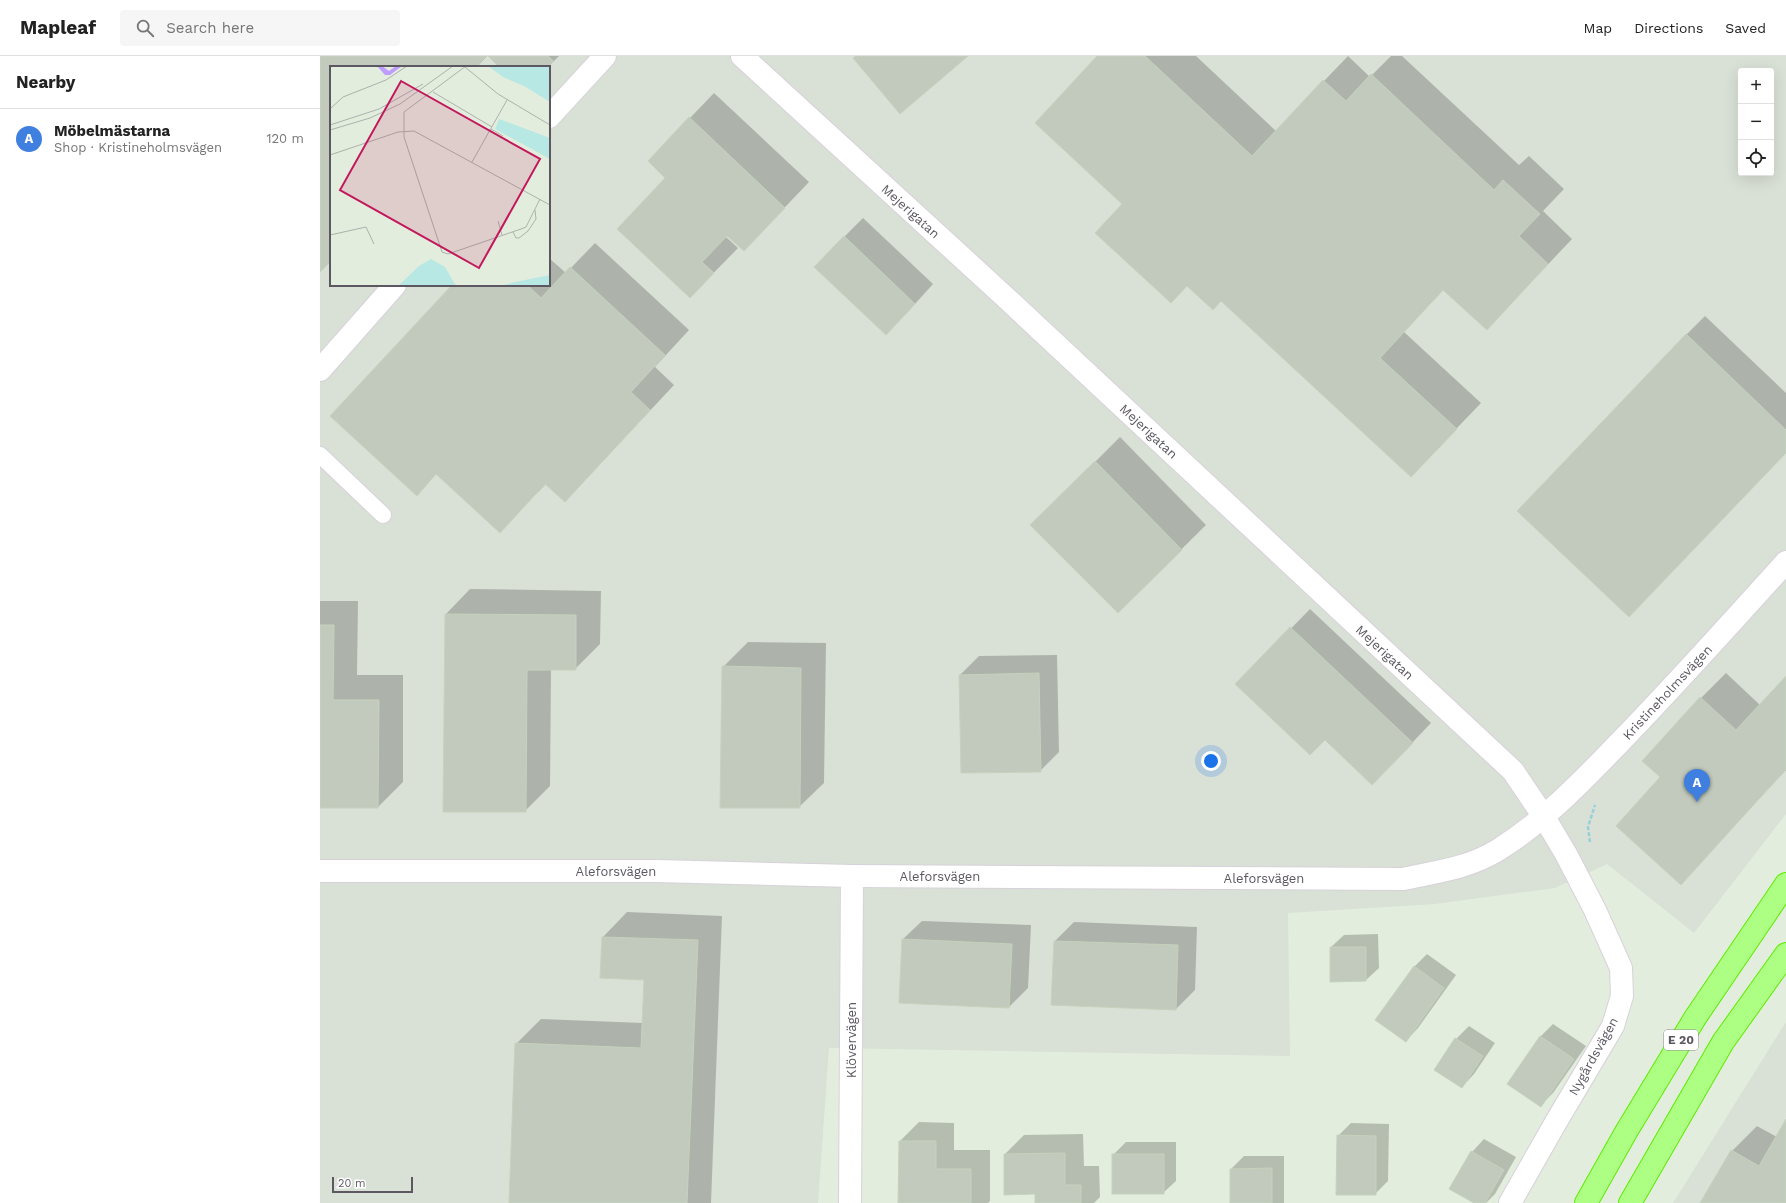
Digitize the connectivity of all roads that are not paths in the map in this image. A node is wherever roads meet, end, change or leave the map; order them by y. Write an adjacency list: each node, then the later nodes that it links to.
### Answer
1 (605, 56): 3 (street)
2 (742, 56): 9 (street, Mejerigatan)
3 (550, 116)
4 (394, 286): 5 (street)
5 (320, 370)
6 (320, 455): 7 (lane)
7 (382, 515)
8 (1786, 562): 9 (street, Kristineholmsvägen)
9 (1544, 817): 11 (street, Aleforsvägen); 15 (street, Nygårdsvägen)
10 (320, 871): 11 (street, Aleforsvägen)
11 (852, 876): 14 (street, Klövervägen)
12 (1786, 884): 16 (highway, E 20)
13 (1786, 954): 17 (highway, E 20)
14 (850, 1203)
15 (1510, 1203)
16 (1586, 1203)
17 (1630, 1203)

